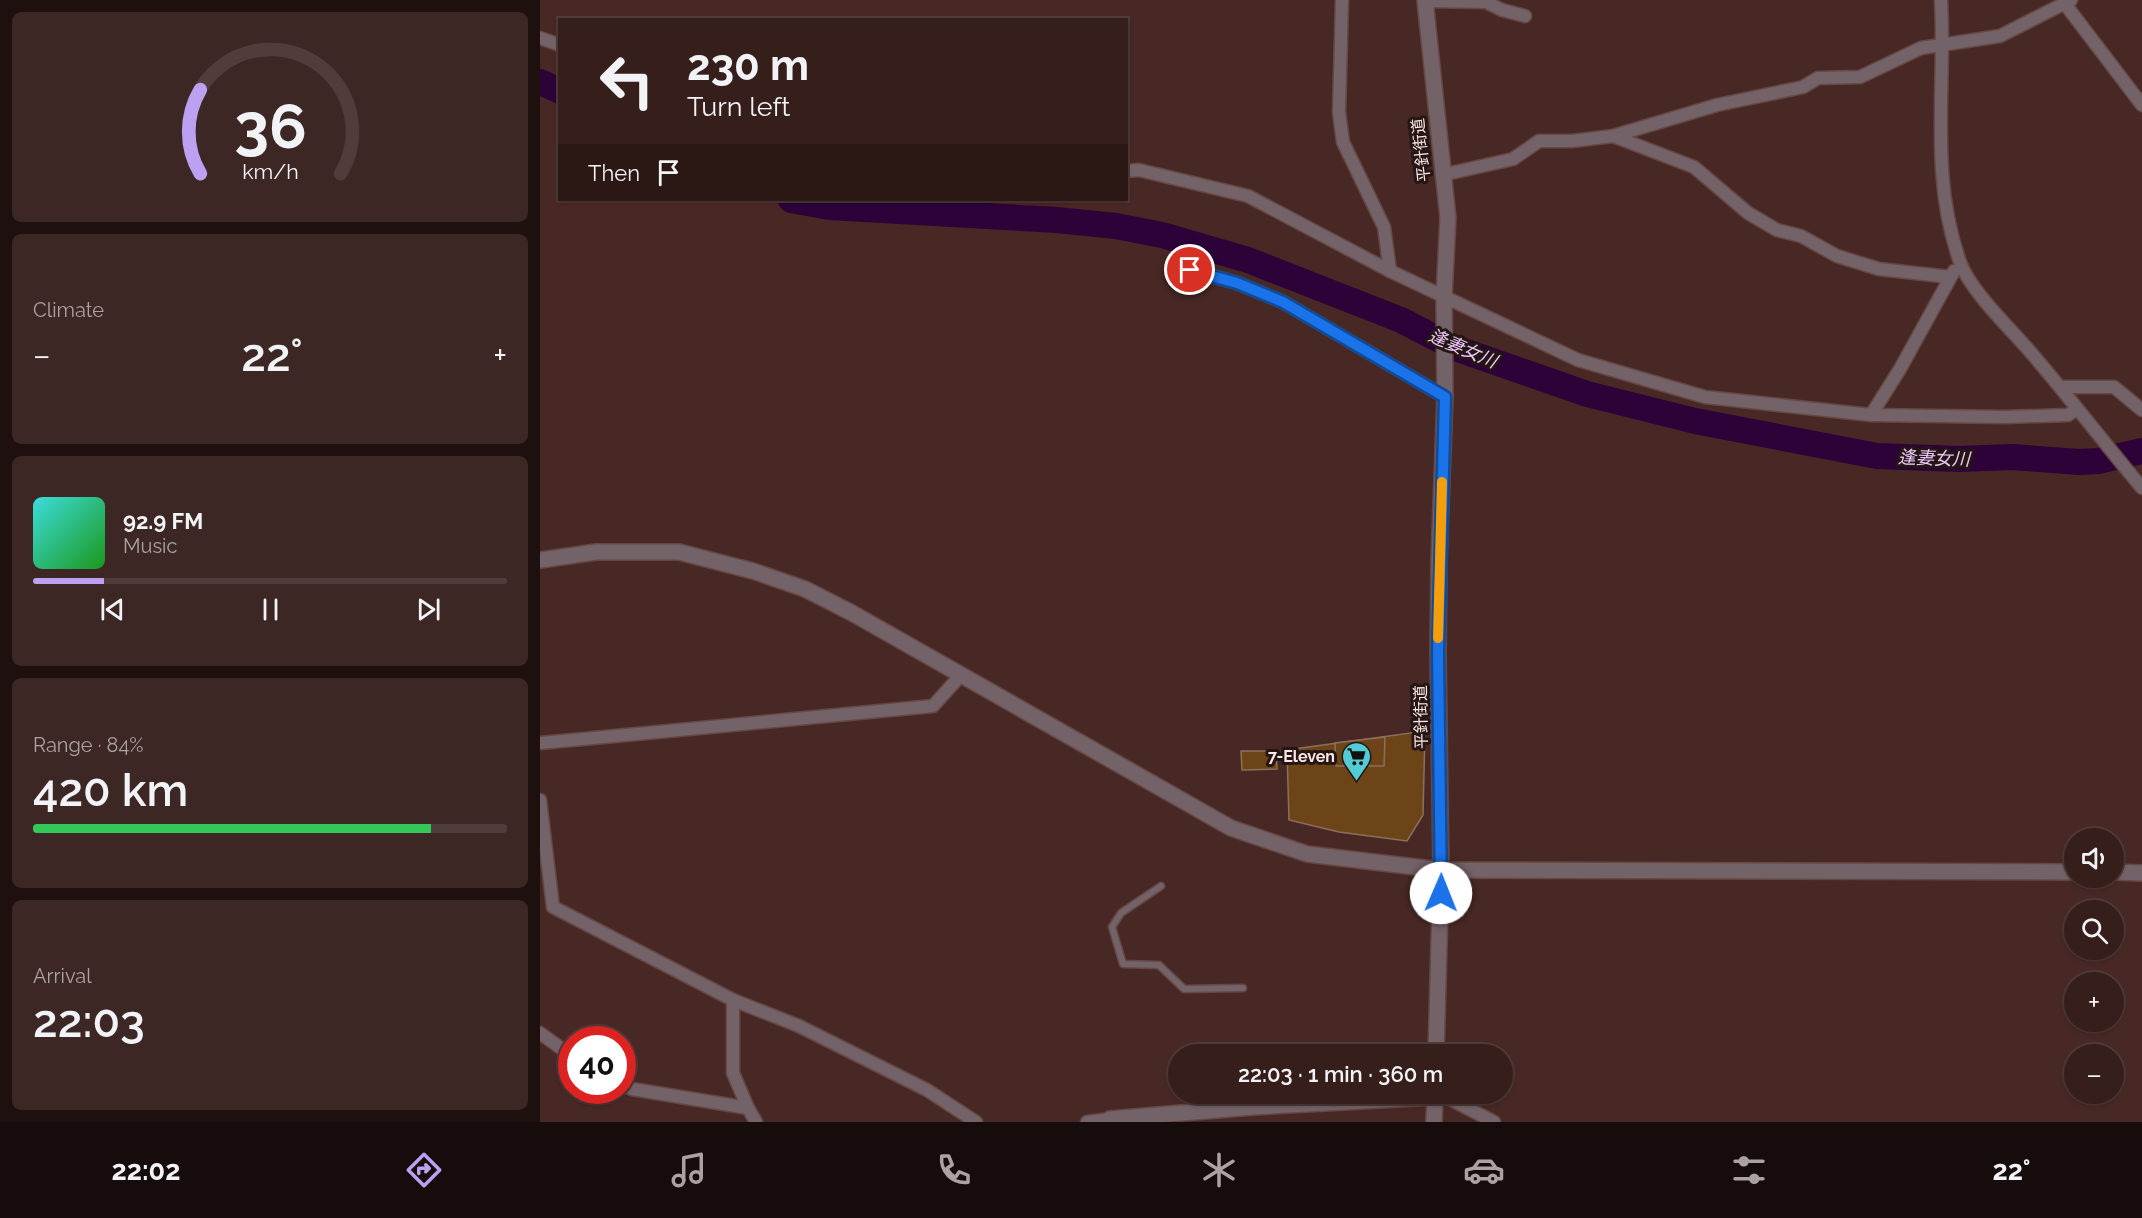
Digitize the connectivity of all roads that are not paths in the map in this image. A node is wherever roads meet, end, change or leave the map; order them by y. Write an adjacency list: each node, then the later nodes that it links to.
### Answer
1 (1342, 0): 15 (street)
2 (1425, 0): 5 (street); 12 (street, 平針街道)
3 (1941, 0): 8 (street)
4 (2068, 2): 8 (street); 9 (street)
5 (1525, 16)
6 (540, 38): 7 (street)
7 (558, 44)
8 (1943, 45): 10 (street); 13 (street)
9 (2142, 105)
10 (1613, 136): 12 (street); 16 (street)
11 (1128, 171): 15 (street)
12 (1442, 175): 17 (street, 平針街道)
13 (1960, 263): 16 (street); 18 (street)
14 (1190, 270): 19 (street)
15 (1390, 271): 17 (street)
16 (1950, 277): 22 (street)
17 (1444, 297): 19 (street, 平針街道); 22 (street)
18 (2060, 387): 20 (street); 21 (street)
19 (1445, 397): 28 (street, 平針街道)
20 (2077, 409): 22 (street); 23 (street)
21 (2142, 410)
22 (1871, 415)
23 (2142, 488)
24 (540, 560): 25 (street)
25 (960, 676): 26 (street); 28 (street)
26 (540, 743)
27 (540, 800): 34 (street)
28 (1441, 870): 29 (street); 36 (street, 平針街道)
29 (2064, 872)
30 (2124, 873): 31 (street)
31 (2142, 873)
32 (1161, 886): 33 (lane)
33 (1243, 988)
34 (733, 1000): 42 (street); 45 (street)
35 (540, 1033): 37 (street)
36 (1436, 1044)
37 (558, 1046)
38 (636, 1090): 42 (street)
39 (1298, 1104): 43 (street)
40 (1435, 1104): 47 (street)
41 (1460, 1104): 48 (street)
42 (748, 1108): 44 (street)
43 (1110, 1121): 46 (street)
44 (756, 1122)
45 (976, 1122)
46 (1087, 1122)
47 (1434, 1122)
48 (1494, 1122)

